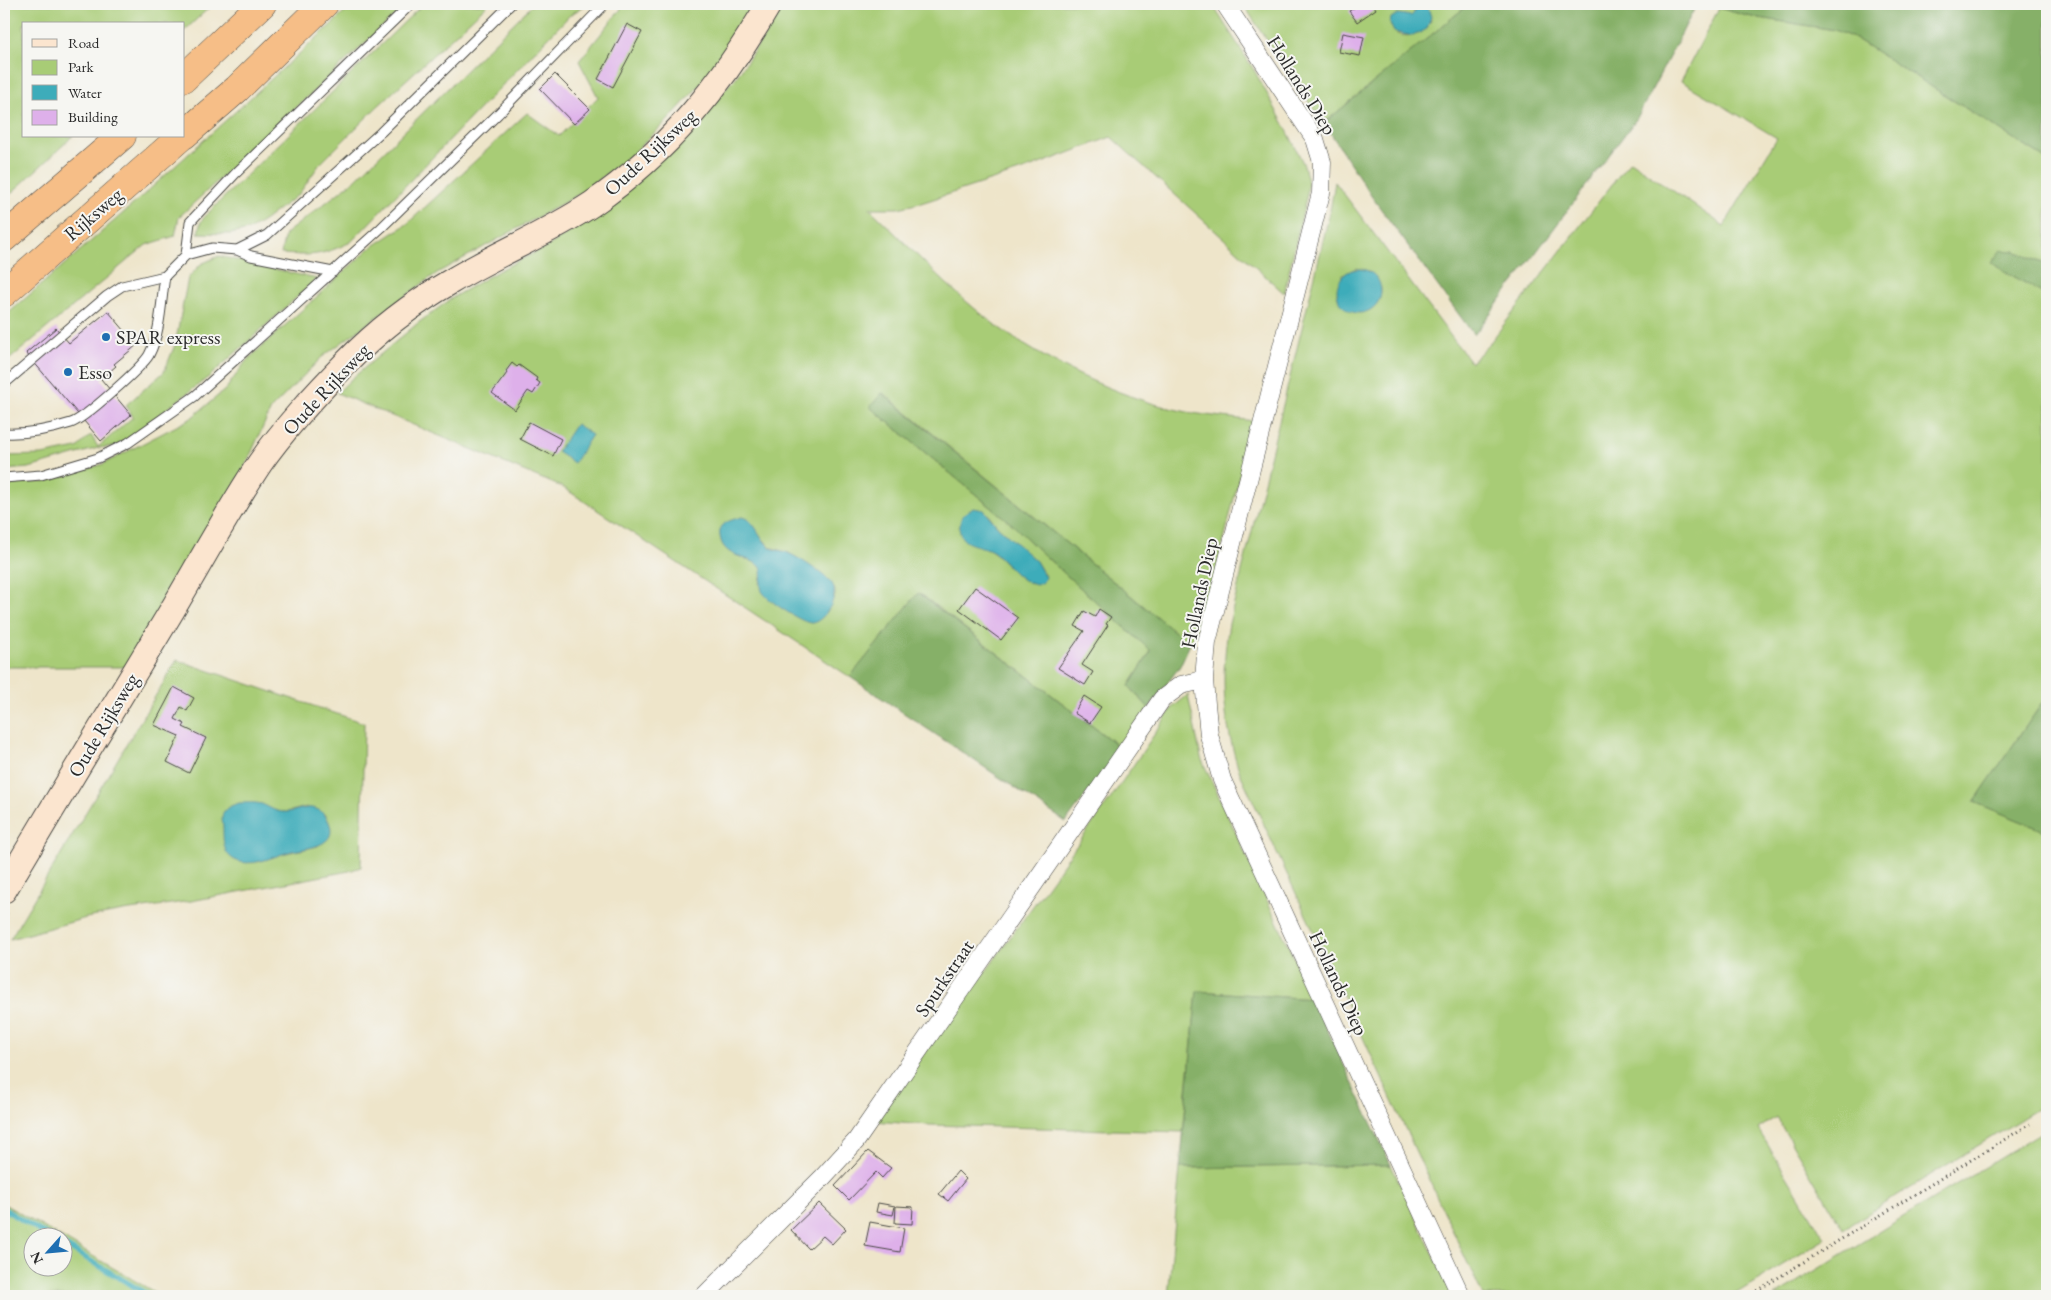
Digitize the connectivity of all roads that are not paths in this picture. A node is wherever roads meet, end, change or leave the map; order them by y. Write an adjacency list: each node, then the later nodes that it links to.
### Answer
1 (262, 4): 8 (highway)
2 (324, 4): 9 (highway, Rijksweg)
3 (411, 4): 14 (lane)
4 (511, 4): 13 (lane)
5 (605, 4): 15 (lane)
6 (769, 4): 22 (street, Oude Rijksweg)
7 (1225, 4): 21 (street, Hollands Diep)
8 (185, 77)
9 (185, 134)
10 (120, 138): 12 (highway, Rijksweg)
11 (181, 138): 17 (highway, Rijksweg)
12 (4, 238)
13 (237, 250): 14 (lane); 15 (lane)
14 (186, 255): 16 (lane)
15 (333, 272): 20 (lane)
16 (165, 276): 18 (lane); 19 (lane)
17 (4, 293)
18 (4, 384)
19 (4, 433)
20 (4, 478)
21 (1204, 680): 23 (street, Spurkstraat); 24 (street, Hollands Diep)
22 (4, 890)
23 (704, 1296)
24 (1461, 1296)

